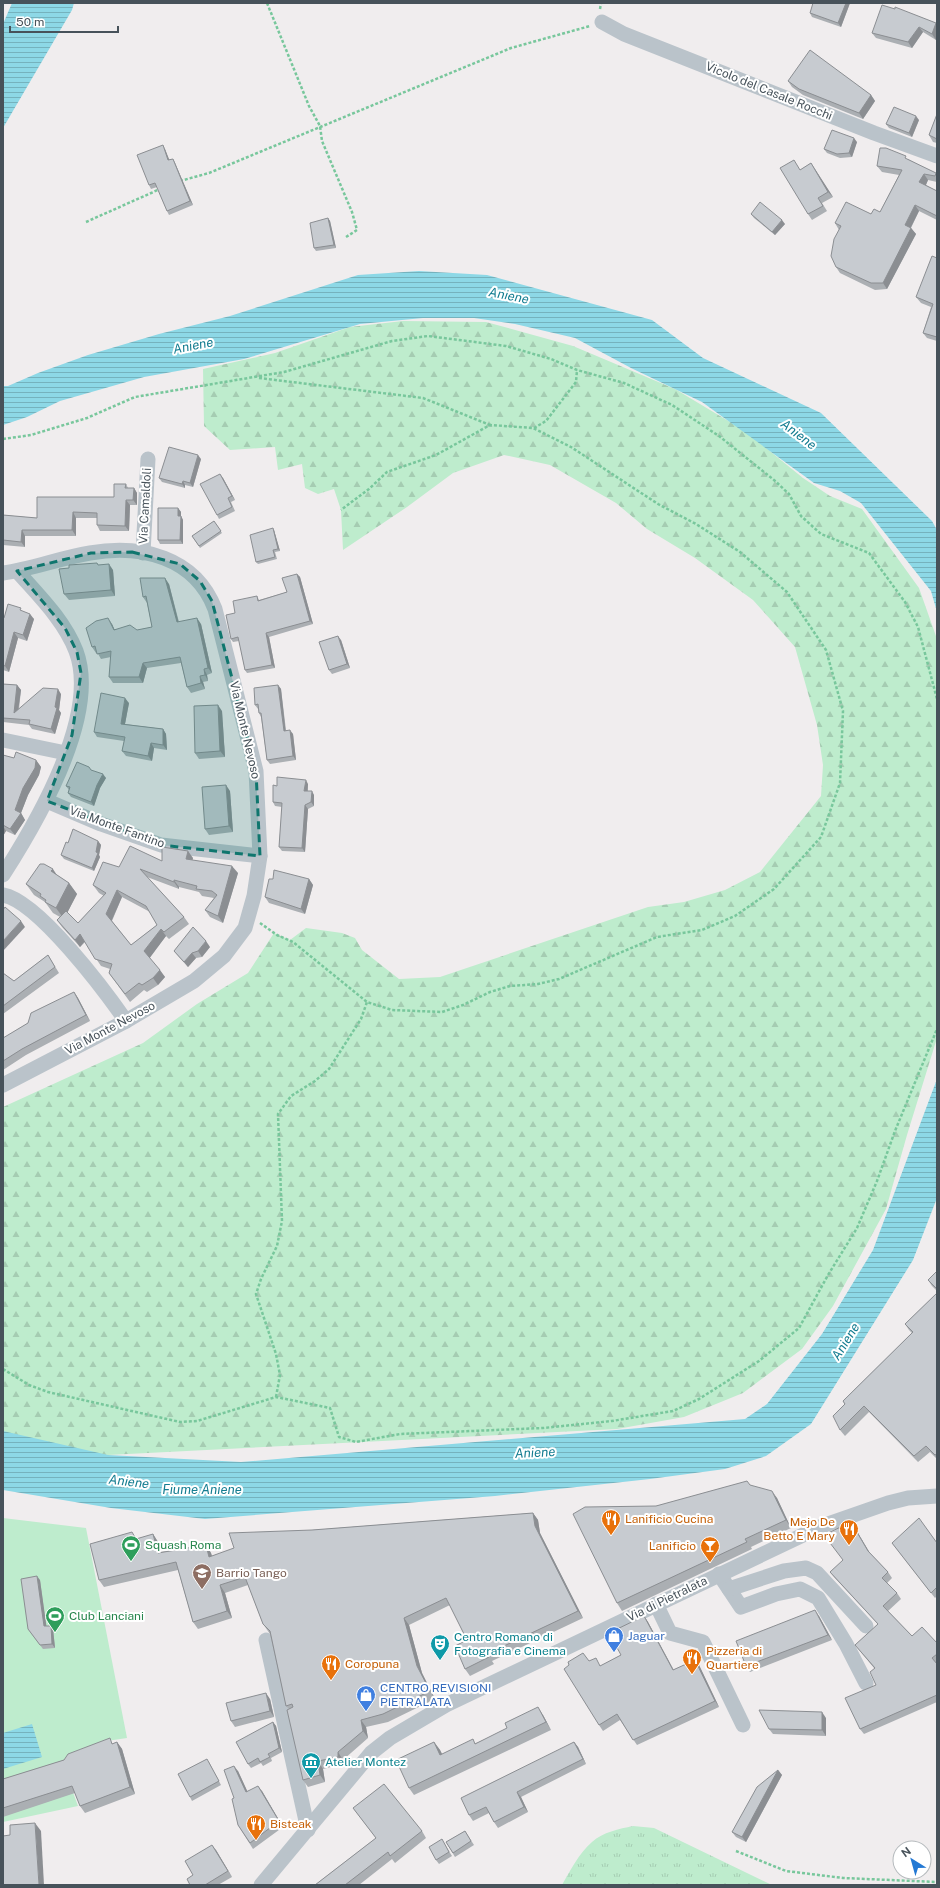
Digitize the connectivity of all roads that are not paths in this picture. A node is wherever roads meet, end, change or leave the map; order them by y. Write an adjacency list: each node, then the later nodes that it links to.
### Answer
1 (602, 22): 2 (street, Vicolo del Casale Rocchi)
2 (937, 156)
3 (148, 459): 4 (street, Via Camaldoli)
4 (143, 553): 5 (street, Via Monte Nevoso); 9 (street, Via Monte Nevoso)
5 (10, 572): 7 (street)
6 (3, 740): 7 (street)
7 (66, 754): 8 (street)
8 (47, 801): 9 (street, Via Monte Fantino); 10 (street)
9 (260, 856): 12 (street, Via Monte Nevoso)
10 (3, 875)
11 (3, 895): 12 (street)
12 (126, 1021): 13 (street, Via Monte Nevoso)
13 (3, 1085)
14 (937, 1496): 15 (street, Via di Pietralata)
15 (719, 1574): 16 (street); 17 (street, Via di Pietralata)
16 (729, 1590): 18 (street); 20 (street)
17 (656, 1604): 21 (street); 22 (street, Via di Pietralata)
18 (866, 1626)
19 (266, 1640): 22 (street)
20 (866, 1683)
21 (743, 1725)
22 (308, 1830): 23 (street, Via di Pietralata)
23 (261, 1885)

